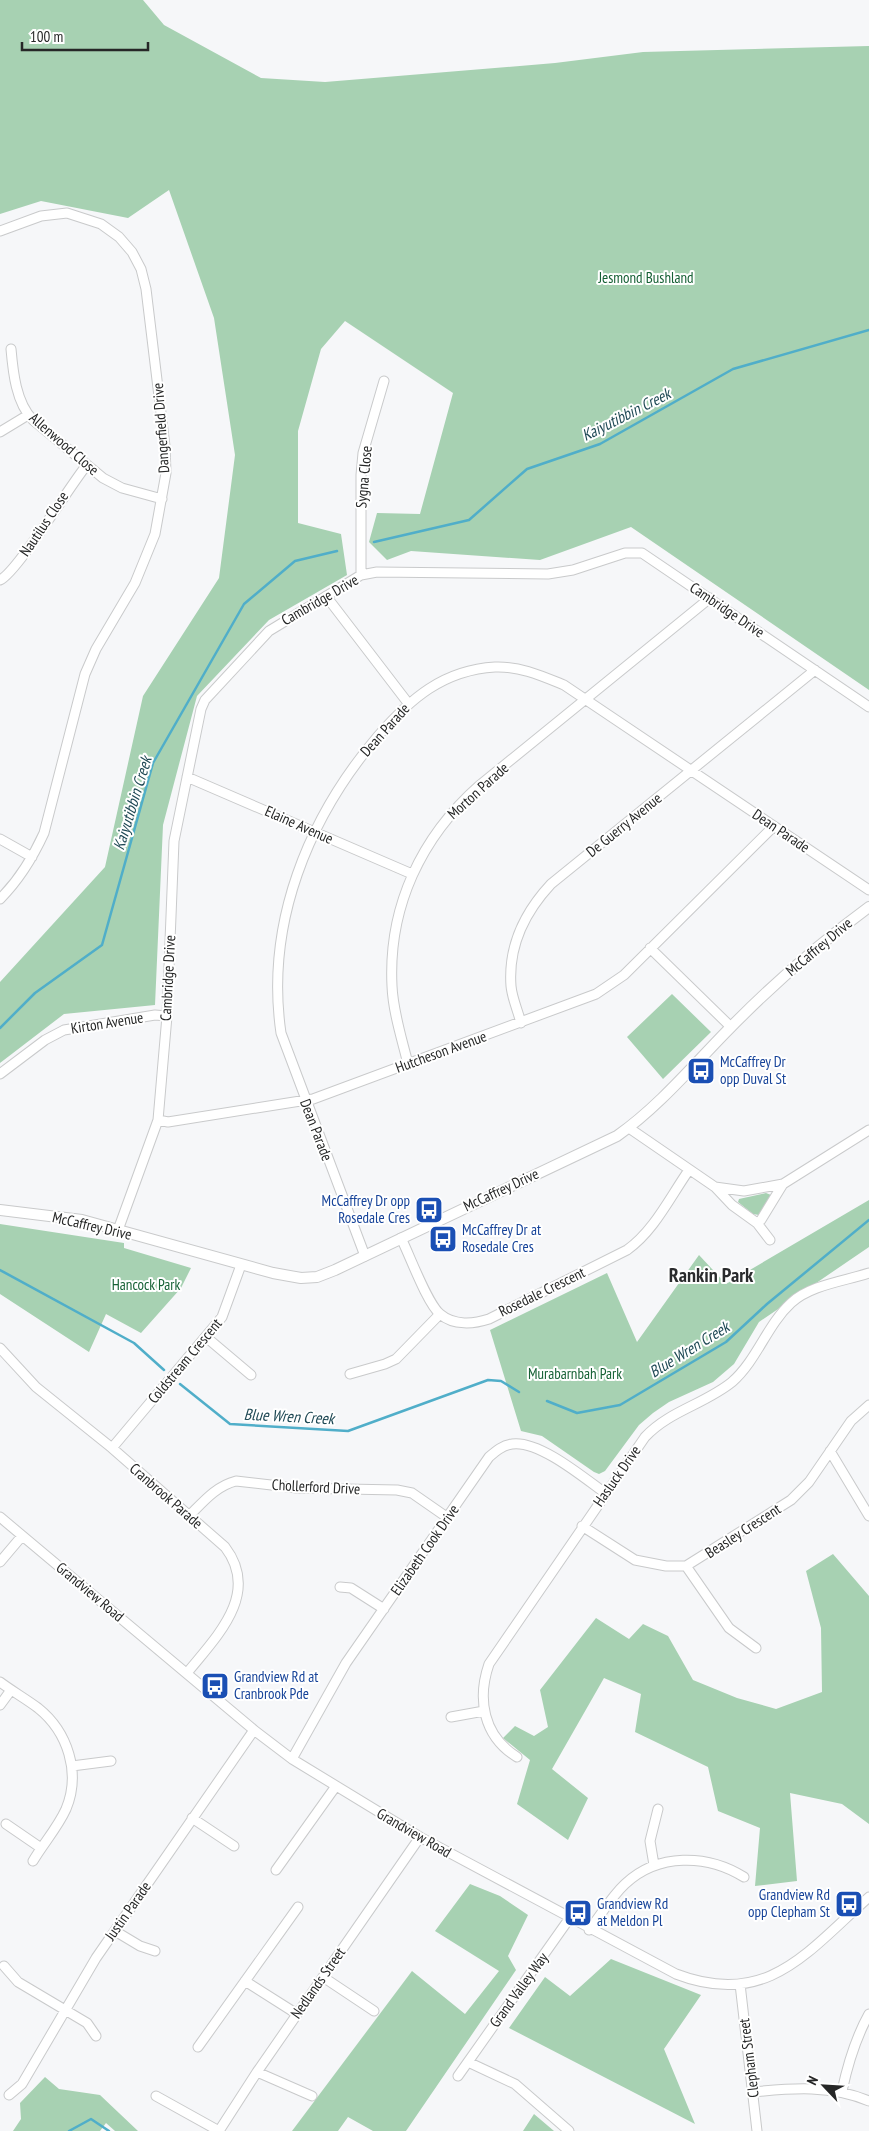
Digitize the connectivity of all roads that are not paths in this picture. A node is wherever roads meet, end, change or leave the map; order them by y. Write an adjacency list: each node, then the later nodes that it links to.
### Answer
1 (0, 231): 7 (street, Dangerfield Drive)
2 (11, 349): 4 (street, Allenwood Close)
3 (384, 381): 8 (street, Sygna Close)
4 (28, 414): 5 (street); 6 (street, Allenwood Close)
5 (0, 432)
6 (86, 466): 7 (street, Allenwood Close); 9 (street, Nautilus Close)
7 (162, 499): 21 (street, Dangerfield Drive)
8 (361, 575): 10 (street, Cambridge Drive); 11 (street, Cambridge Drive)
9 (0, 580)
10 (326, 596): 14 (street); 17 (street, Cambridge Drive)
11 (710, 598): 12 (street, Cambridge Drive); 13 (street, Morton Parade)
12 (815, 670): 15 (street, Cambridge Drive); 16 (street, De Guerry Avenue)
13 (588, 699): 14 (street, Dean Parade); 16 (street, Dean Parade); 22 (street, Morton Parade)
14 (408, 703): 19 (street, Dean Parade)
15 (869, 707)
16 (692, 770): 18 (street, Dean Parade); 28 (street, De Guerry Avenue)
17 (187, 777): 19 (street, Elaine Avenue); 27 (street, Cambridge Drive)
18 (774, 826): 23 (street, Dean Parade); 26 (street, Hutcheson Avenue)
19 (314, 831): 22 (street, Elaine Avenue); 32 (street, Dean Parade)
20 (0, 839): 21 (street)
21 (32, 858): 24 (street, Dangerfield Drive)
22 (412, 874): 30 (street, Morton Parade)
23 (869, 890)
24 (0, 899)
25 (869, 907): 29 (main road, McCaffrey Drive)
26 (650, 948): 28 (street, Hutcheson Avenue); 29 (street)
27 (167, 1016): 31 (street, Kirton Avenue); 33 (street, Cambridge Drive)
28 (521, 1023): 30 (street, Hutcheson Avenue)
29 (731, 1027): 34 (main road, McCaffrey Drive)
30 (408, 1064): 32 (street, Hutcheson Avenue)
31 (0, 1074)
32 (305, 1100): 33 (street, Hutcheson Avenue); 44 (street, Dean Parade)
33 (158, 1120): 41 (street)
34 (629, 1128): 36 (street); 42 (main road, McCaffrey Drive)
35 (869, 1130): 37 (street)
36 (689, 1170): 38 (street); 47 (street, Rosedale Crescent)
37 (783, 1184): 38 (street); 40 (street)
38 (715, 1187): 40 (street)
39 (0, 1210): 41 (main road, McCaffrey Drive)
40 (757, 1223): 43 (street)
41 (118, 1230): 45 (main road, McCaffrey Drive)
42 (401, 1238): 44 (main road, McCaffrey Drive); 47 (street)
43 (770, 1240)
44 (365, 1256): 45 (main road, McCaffrey Drive)
45 (241, 1265): 48 (street, Coldstream Crescent)
46 (869, 1273): 55 (street, Hasluck Drive)
47 (440, 1314): 50 (street)
48 (206, 1337): 51 (street); 53 (street, Coldstream Crescent)
49 (0, 1348): 53 (street, Cranbrook Parade)
50 (350, 1374)
51 (251, 1375)
52 (869, 1405): 54 (street, Beasley Crescent)
53 (112, 1448): 56 (street, Cranbrook Parade)
54 (830, 1452): 57 (street); 63 (street, Beasley Crescent)
55 (606, 1493): 59 (street, Elizabeth Cook Drive); 60 (street, Hasluck Drive)
56 (189, 1516): 59 (street, Chollerford Drive); 67 (street, Cranbrook Parade)
57 (869, 1516)
58 (0, 1517): 61 (street, Grandview Road)
59 (448, 1518): 65 (street, Elizabeth Cook Drive)
60 (582, 1526): 63 (street); 71 (street, Hasluck Drive)
61 (22, 1536): 62 (street); 67 (street, Grandview Road)
62 (0, 1562)
63 (686, 1566): 66 (street)
64 (340, 1587): 65 (street)
65 (384, 1609): 75 (street, Elizabeth Cook Drive)
66 (756, 1648)
67 (187, 1673): 73 (street, Grandview Road)
68 (0, 1682): 69 (street)
69 (10, 1690): 70 (street); 77 (street)
70 (0, 1705)
71 (484, 1711): 72 (street); 74 (street, Hasluck Drive)
72 (450, 1717)
73 (254, 1730): 75 (street, Grandview Road); 80 (street, Justin Parade)
74 (517, 1757)
75 (292, 1759): 78 (street, Grandview Road)
76 (111, 1761): 77 (street)
77 (72, 1766): 84 (street)
78 (336, 1786): 82 (street, Grandview Road); 87 (street)
79 (658, 1809): 86 (street)
80 (192, 1818): 83 (street); 92 (street, Justin Parade)
81 (6, 1824): 84 (street)
82 (420, 1837): 91 (street, Grandview Road); 96 (street, Nedlands Street)
83 (234, 1846)
84 (40, 1848): 85 (street)
85 (33, 1860)
86 (654, 1865): 88 (street); 93 (street)
87 (276, 1870)
88 (744, 1876)
89 (869, 1896): 98 (street, Grandview Road)
90 (298, 1907): 97 (street)
91 (569, 1919): 93 (street, Grandview Road); 105 (street, Grand Valley Way)
92 (116, 1930): 94 (street); 99 (street, Justin Parade)
93 (589, 1930): 98 (street, Grandview Road)
94 (155, 1951)
95 (4, 1966): 99 (street)
96 (323, 1977): 100 (street); 101 (street, Nedlands Street)
97 (245, 1981): 101 (street); 104 (street)
98 (740, 1984): 109 (street, Clepham Street)
99 (67, 2010): 103 (street); 110 (street, Justin Parade)
100 (374, 2011)
101 (297, 2014): 106 (street, Nedlands Street)
102 (869, 2014): 108 (street)
103 (96, 2036)
104 (198, 2047)
105 (468, 2062): 107 (street, Grand Valley Way); 115 (street)
106 (257, 2072): 112 (street); 114 (street, Nedlands Street)
107 (458, 2076)
108 (842, 2091): 109 (street); 113 (street)
109 (753, 2092): 116 (street, Clepham Street)
110 (9, 2095)
111 (156, 2096): 114 (street)
112 (312, 2096)
113 (869, 2102)
114 (219, 2131)
115 (569, 2131)
116 (757, 2131)

